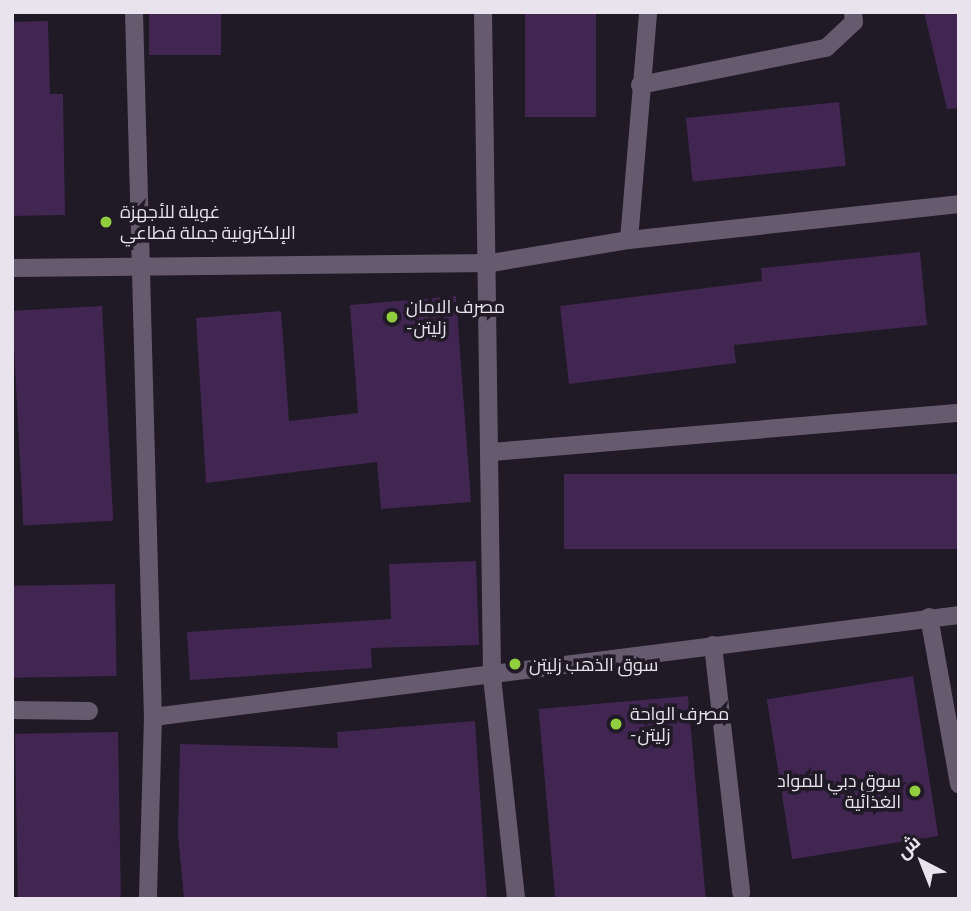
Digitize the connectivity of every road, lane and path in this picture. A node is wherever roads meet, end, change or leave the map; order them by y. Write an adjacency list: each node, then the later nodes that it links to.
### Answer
1 (134, 12): 9 (street)
2 (483, 12): 8 (street)
3 (648, 12): 5 (street)
4 (853, 12): 5 (street)
5 (640, 86): 7 (street)
6 (959, 204): 7 (street)
7 (629, 240): 8 (street)
8 (491, 263): 9 (street); 12 (street)
9 (144, 266): 10 (street); 19 (street)
10 (12, 268)
11 (959, 413): 12 (street)
12 (492, 452): 16 (street)
13 (959, 615): 14 (street)
14 (929, 618): 15 (street); 20 (street)
15 (713, 645): 16 (street); 21 (street)
16 (492, 677): 19 (street); 23 (street)
17 (12, 710): 18 (street)
18 (89, 711)
19 (153, 717): 22 (street)
20 (959, 784)
21 (741, 892)
22 (148, 899)
23 (516, 899)

